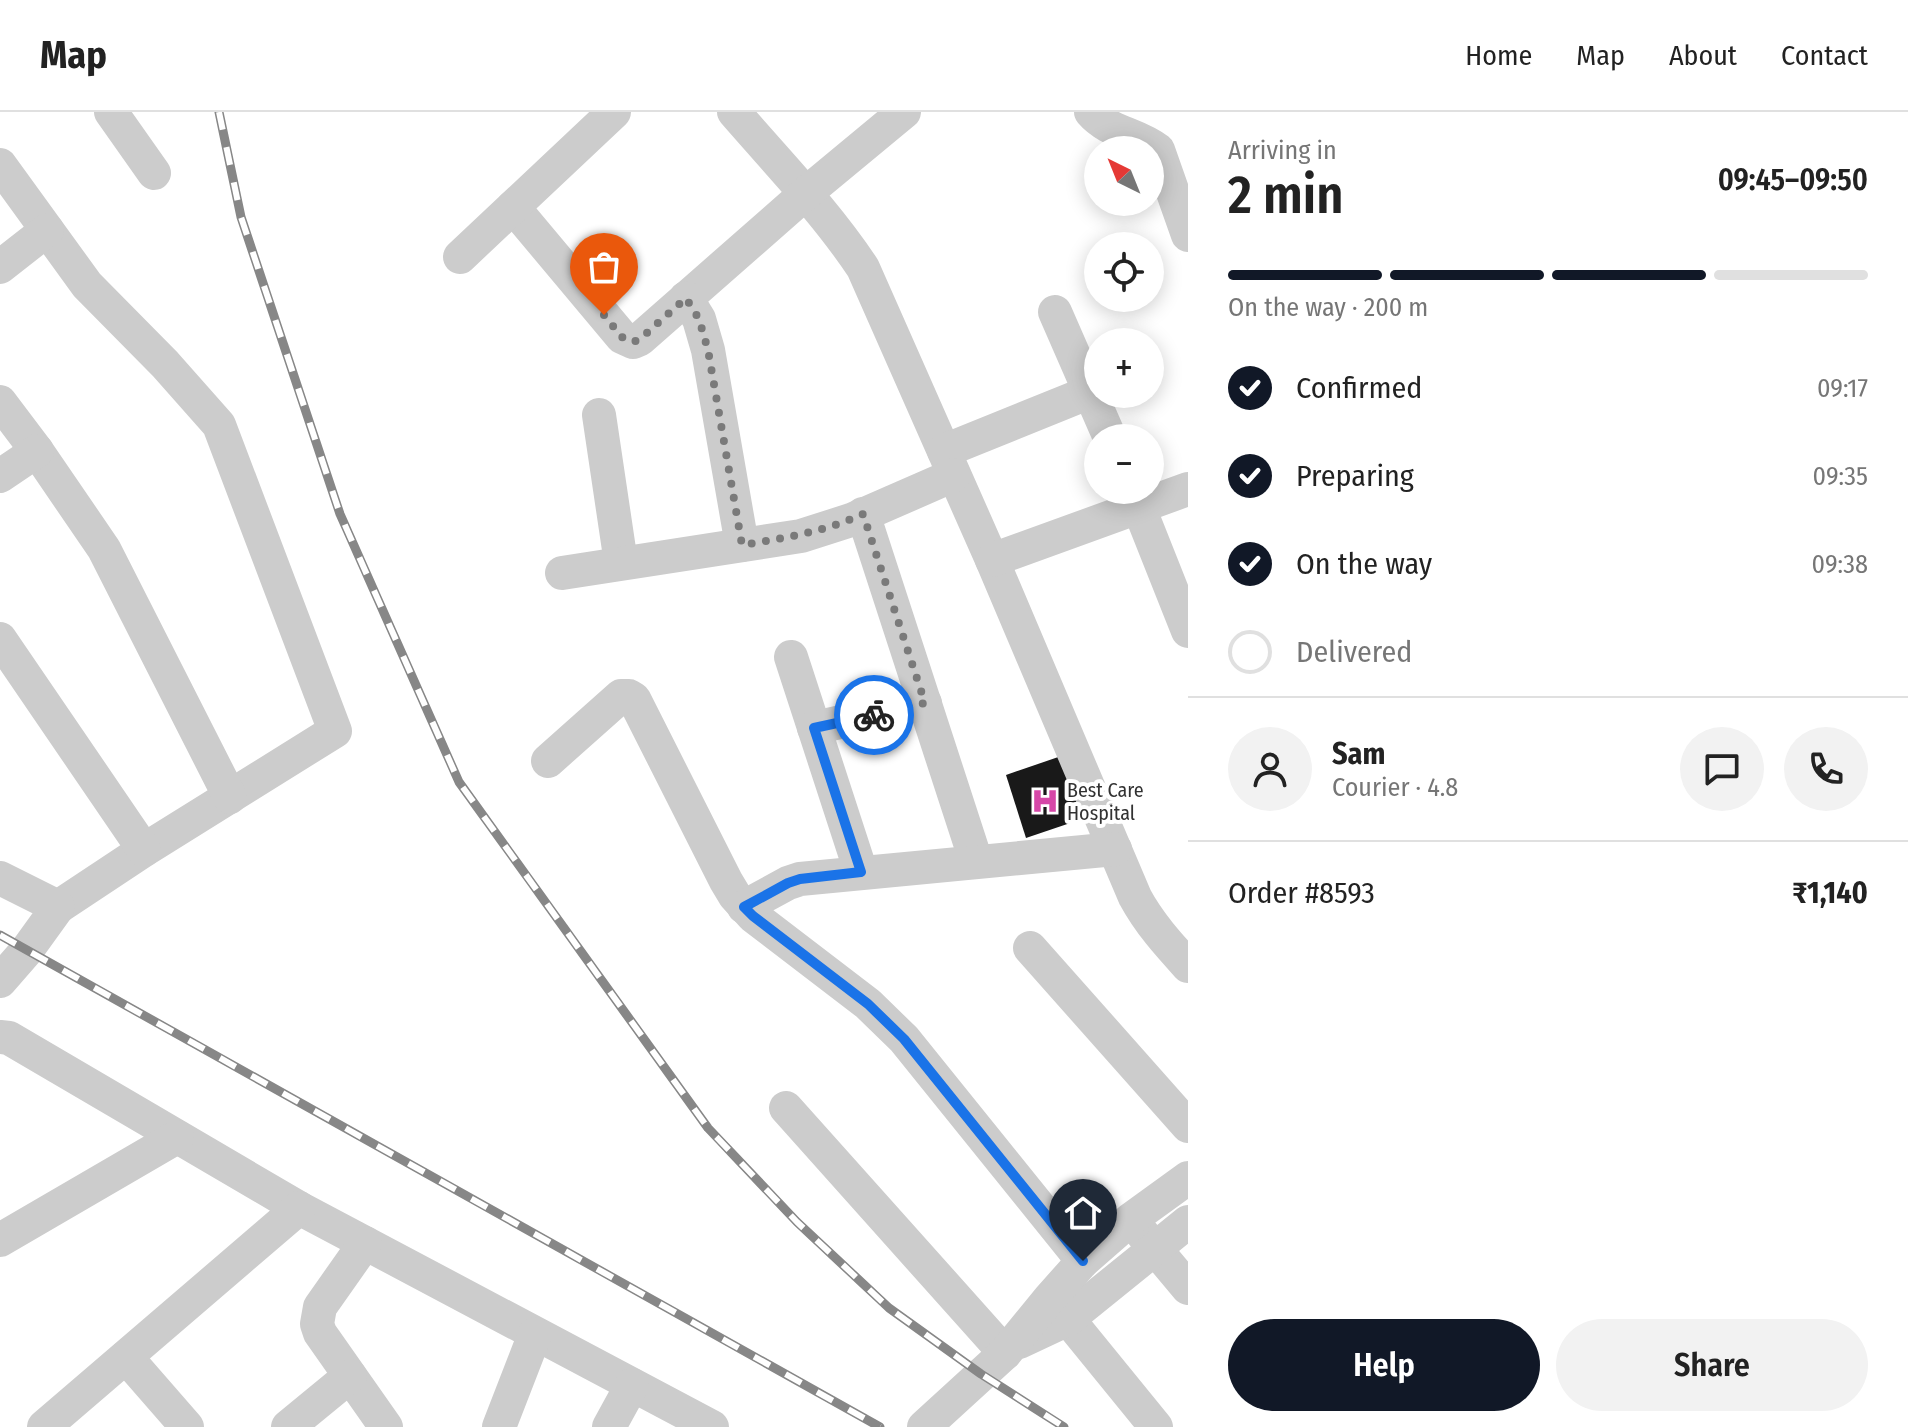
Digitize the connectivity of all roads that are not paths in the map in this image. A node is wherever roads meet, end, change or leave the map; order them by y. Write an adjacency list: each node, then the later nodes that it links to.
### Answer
1 (111, 112): 8 (street)
2 (614, 112): 10 (street)
3 (734, 112): 9 (street)
4 (904, 112): 9 (street)
5 (1091, 112): 6 (street)
6 (1136, 124): 12 (street)
7 (0, 165): 11 (street)
8 (154, 173)
9 (805, 194): 15 (street); 22 (street)
10 (513, 207): 13 (street); 15 (street)
11 (47, 230): 14 (street); 39 (street)
12 (1188, 235)
13 (460, 257)
14 (0, 267)
15 (686, 298): 29 (street)
16 (1055, 312): 17 (street)
17 (1084, 378)
18 (1084, 395): 22 (street)
19 (0, 402): 21 (street)
20 (599, 415): 31 (street)
21 (37, 451): 23 (street); 39 (street)
22 (949, 463): 28 (street); 30 (street)
23 (0, 476)
24 (1188, 489): 25 (street)
25 (1164, 493)
26 (1122, 504): 30 (street)
27 (1138, 504): 33 (street)
28 (863, 514): 29 (street); 36 (street)
29 (742, 545): 31 (street)
30 (992, 560): 40 (street)
31 (621, 563): 32 (street)
32 (562, 573)
33 (1188, 631)
34 (0, 639): 41 (street)
35 (791, 657): 37 (street)
36 (925, 703): 37 (street); 43 (street)
37 (814, 728): 44 (street)
38 (548, 761): 47 (street)
39 (230, 797): 41 (street)
40 (1115, 849): 43 (street); 49 (street)
41 (144, 850): 46 (street)
42 (0, 855): 45 (street)
43 (976, 861): 44 (street)
44 (861, 872): 47 (street)
45 (12, 884): 46 (street)
46 (58, 907): 50 (street)
47 (744, 907): 62 (street)
48 (1030, 948): 53 (street)
49 (1188, 966)
50 (0, 981)
51 (0, 1037): 54 (street)
52 (786, 1108): 66 (street)
53 (1188, 1126)
54 (177, 1137): 56 (street); 59 (street)
55 (1188, 1178): 57 (street)
56 (299, 1208): 60 (street); 67 (street)
57 (1130, 1220): 61 (street); 62 (street)
58 (1188, 1222): 61 (street)
59 (0, 1240)
60 (365, 1243): 65 (street); 68 (street)
61 (1154, 1249): 63 (street); 64 (street)
62 (1083, 1261): 64 (street)
63 (1188, 1288)
64 (1059, 1308): 66 (street); 78 (street)
65 (535, 1334): 69 (street); 74 (street)
66 (1008, 1349): 77 (street)
67 (126, 1357): 70 (street); 71 (street)
68 (350, 1376): 72 (street); 73 (street)
69 (632, 1385): 75 (street); 76 (street)
70 (44, 1427)
71 (187, 1427)
72 (288, 1427)
73 (386, 1427)
74 (499, 1427)
75 (609, 1427)
76 (712, 1427)
77 (924, 1427)
78 (1156, 1427)

